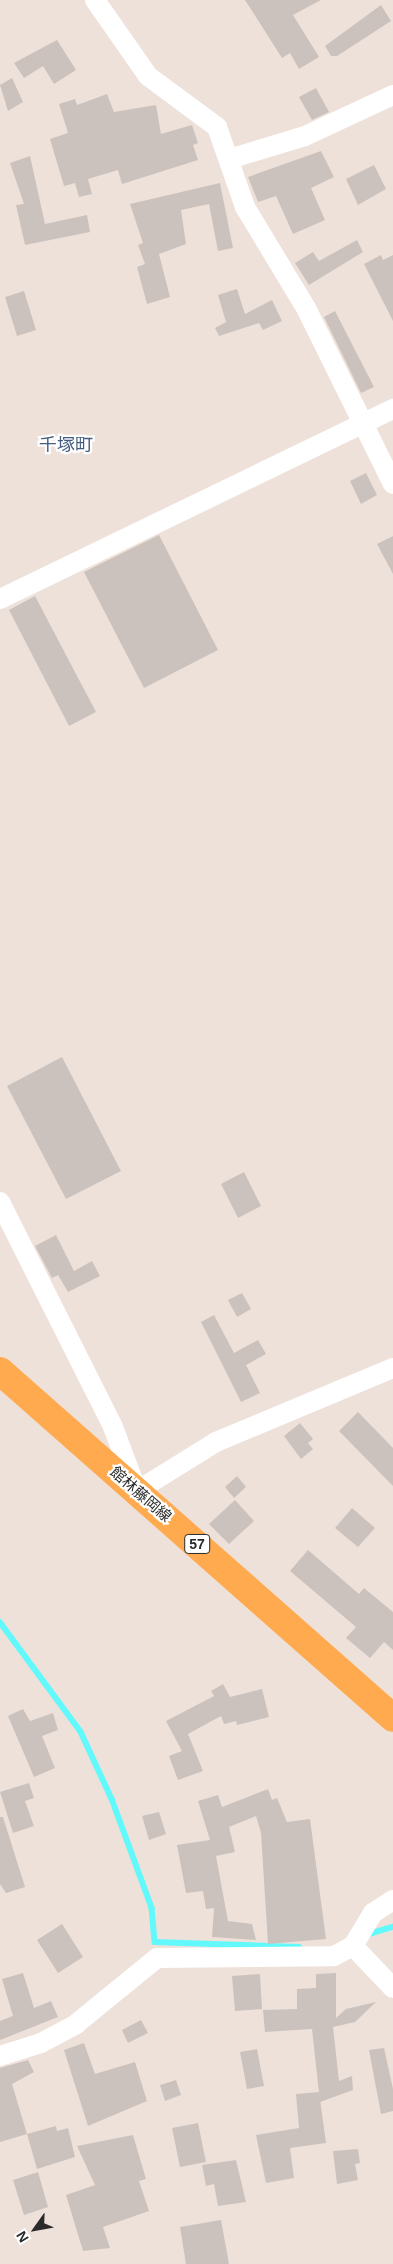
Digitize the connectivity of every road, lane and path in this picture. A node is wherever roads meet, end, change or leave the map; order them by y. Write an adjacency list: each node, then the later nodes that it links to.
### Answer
1 (95, 0): 3 (street)
2 (393, 94): 3 (street)
3 (229, 158): 5 (street)
4 (393, 409): 5 (street)
5 (363, 424): 6 (street); 7 (street)
6 (393, 484)
7 (0, 599)
8 (0, 1202): 11 (street)
9 (393, 1368): 11 (street)
10 (0, 1371): 11 (main road, 館林藤岡線 / 57)
11 (137, 1491): 12 (main road, 館林藤岡線 / 57)
12 (393, 1718)
13 (393, 1900): 14 (street)
14 (353, 1946): 15 (street); 16 (street)
15 (393, 1988)
16 (0, 2056)

